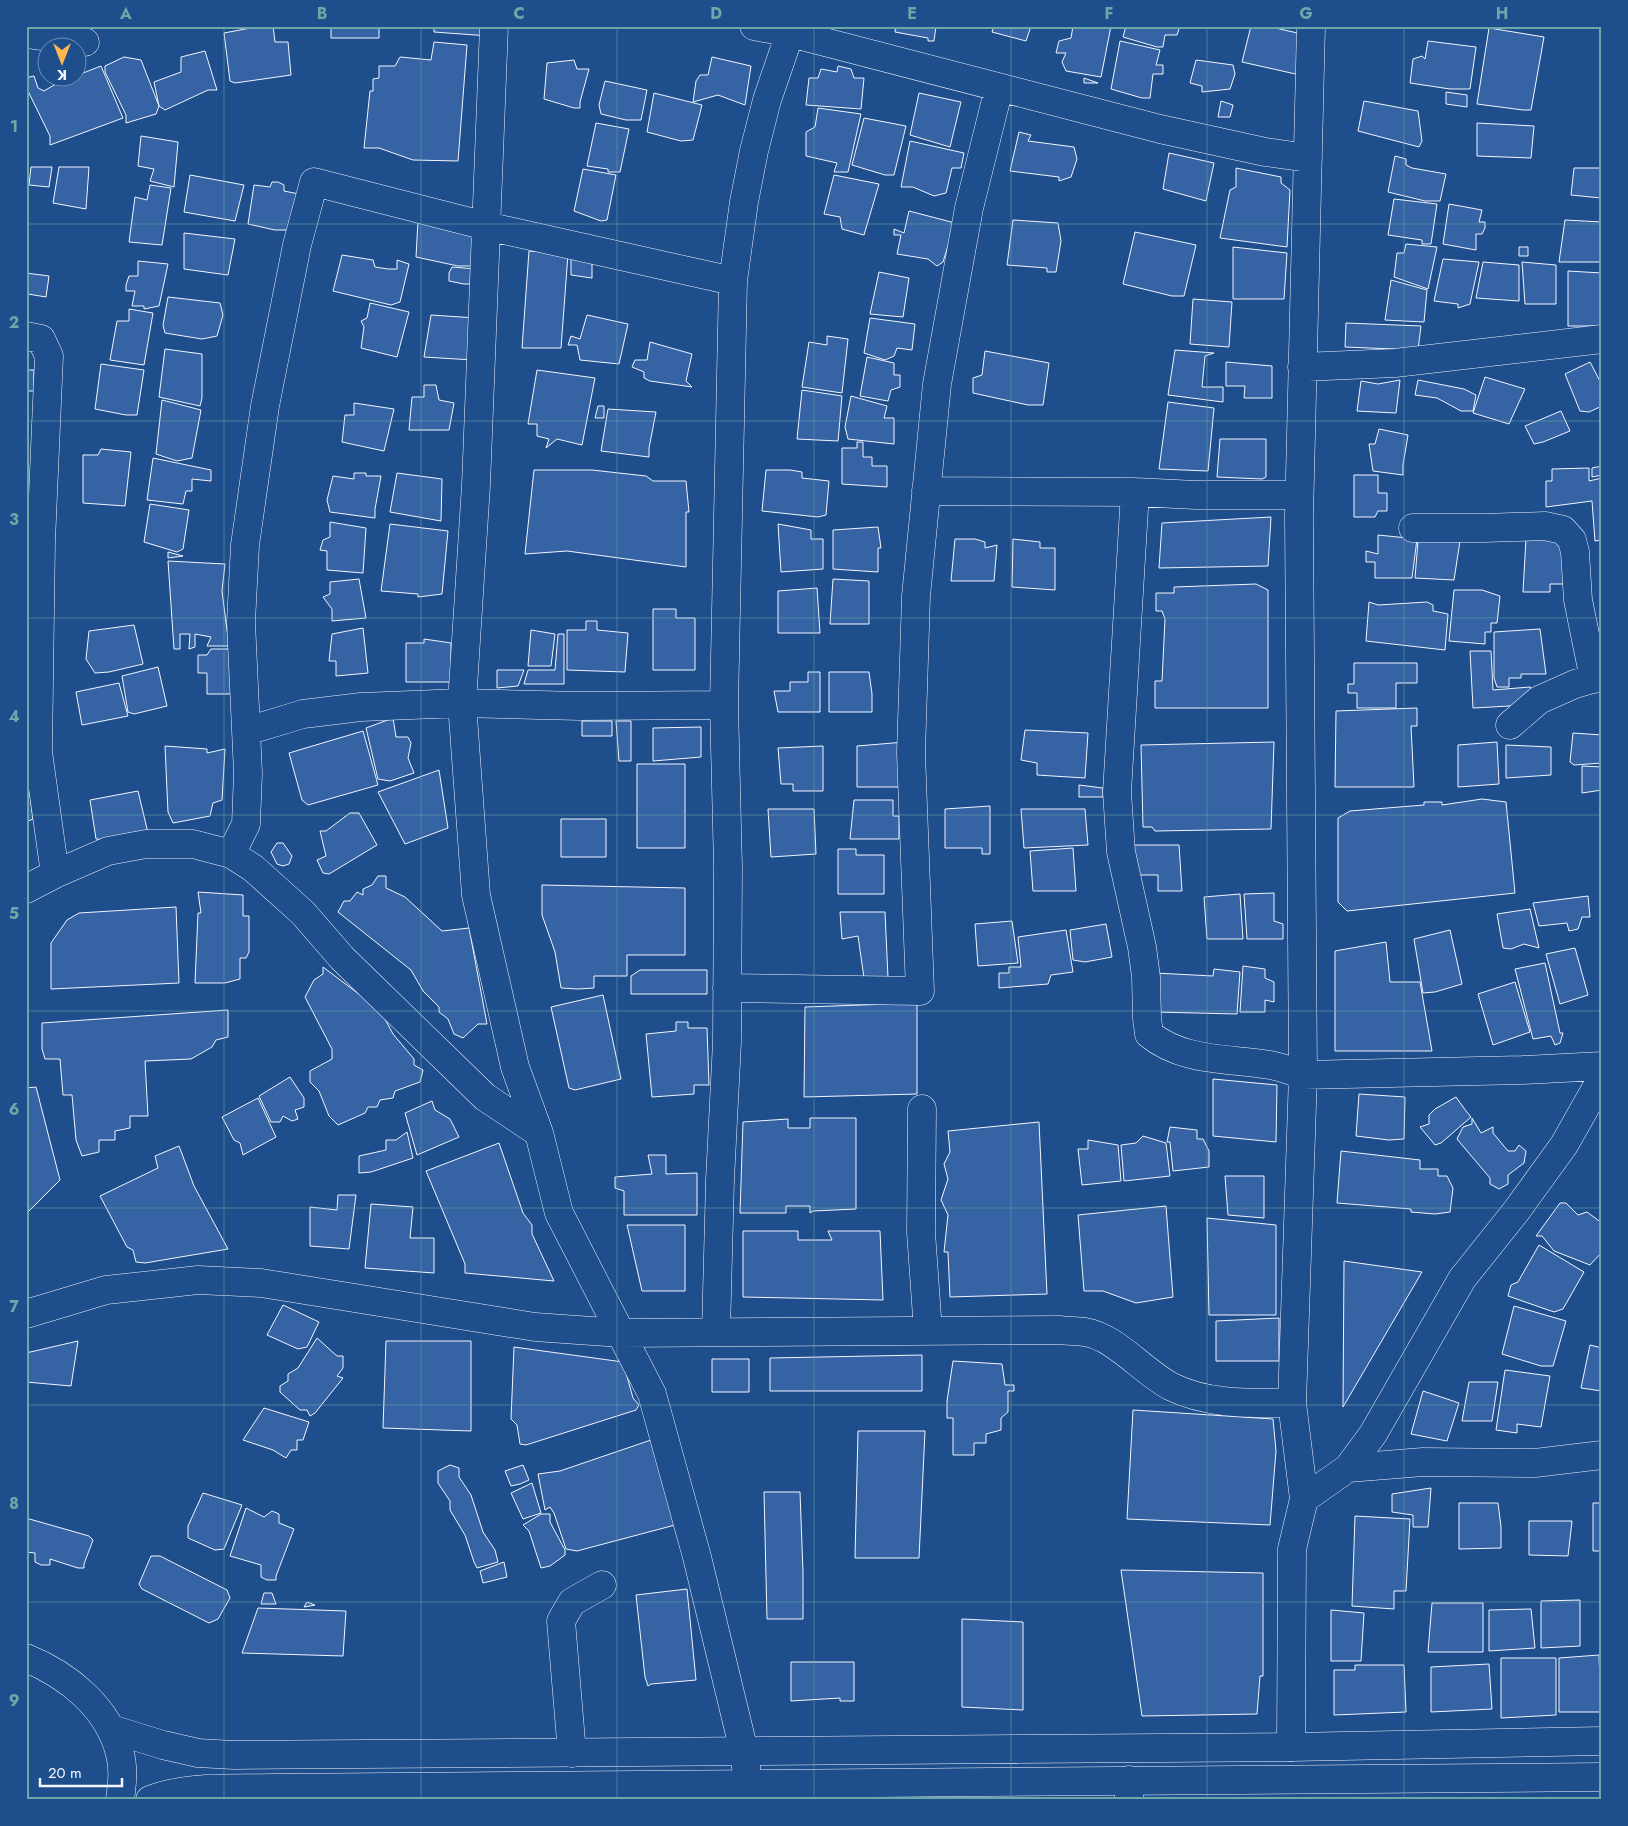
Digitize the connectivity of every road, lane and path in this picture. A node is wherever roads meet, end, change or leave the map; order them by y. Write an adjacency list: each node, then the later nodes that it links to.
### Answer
1 (494, 26): 9 (street)
2 (754, 26): 4 (street)
3 (1311, 26): 8 (street)
4 (790, 33): 7 (street); 10 (street)
5 (26, 34): 6 (street)
6 (56, 38)
7 (1000, 88): 8 (street); 14 (street)
8 (1308, 158): 13 (street)
9 (486, 226): 10 (street); 19 (street); 22 (street)
10 (733, 281): 20 (street)
11 (26, 336): 24 (street)
12 (1602, 339): 13 (street)
13 (1302, 367): 16 (street)
14 (926, 491): 15 (street); 26 (street)
15 (1135, 492): 16 (street); 28 (street)
16 (1299, 495): 28 (street)
17 (1413, 528): 18 (street)
18 (1598, 678): 21 (street)
19 (462, 703): 20 (street); 22 (street); 31 (street)
20 (724, 705): 26 (street)
21 (1510, 725)
22 (247, 731): 23 (street)
23 (231, 854): 24 (street); 31 (street)
24 (55, 874): 25 (street)
25 (26, 889)
26 (727, 988): 34 (street)
27 (1602, 1066): 28 (street)
28 (1303, 1075): 36 (street)
29 (1602, 1078): 38 (street)
30 (922, 1109): 33 (street)
31 (539, 1133): 35 (street)
32 (26, 1314): 35 (street)
33 (928, 1331): 34 (street); 36 (street)
34 (716, 1332): 35 (street)
35 (621, 1333): 45 (street)
36 (1292, 1403): 39 (street)
37 (1602, 1455): 38 (street)
38 (1348, 1468): 39 (street)
39 (1304, 1499): 44 (street)
40 (602, 1585): 46 (street)
41 (26, 1658): 42 (street)
42 (111, 1729): 46 (street); 52 (street)
43 (1602, 1741): 44 (street)
44 (1291, 1747): 45 (street)
45 (744, 1751): 46 (street); 49 (street)
46 (572, 1753)
47 (1602, 1777): 48 (street)
48 (1129, 1790): 49 (street)
49 (749, 1791): 50 (street)
50 (499, 1793): 51 (street)
51 (272, 1794): 53 (street)
52 (120, 1800)
53 (150, 1800)

